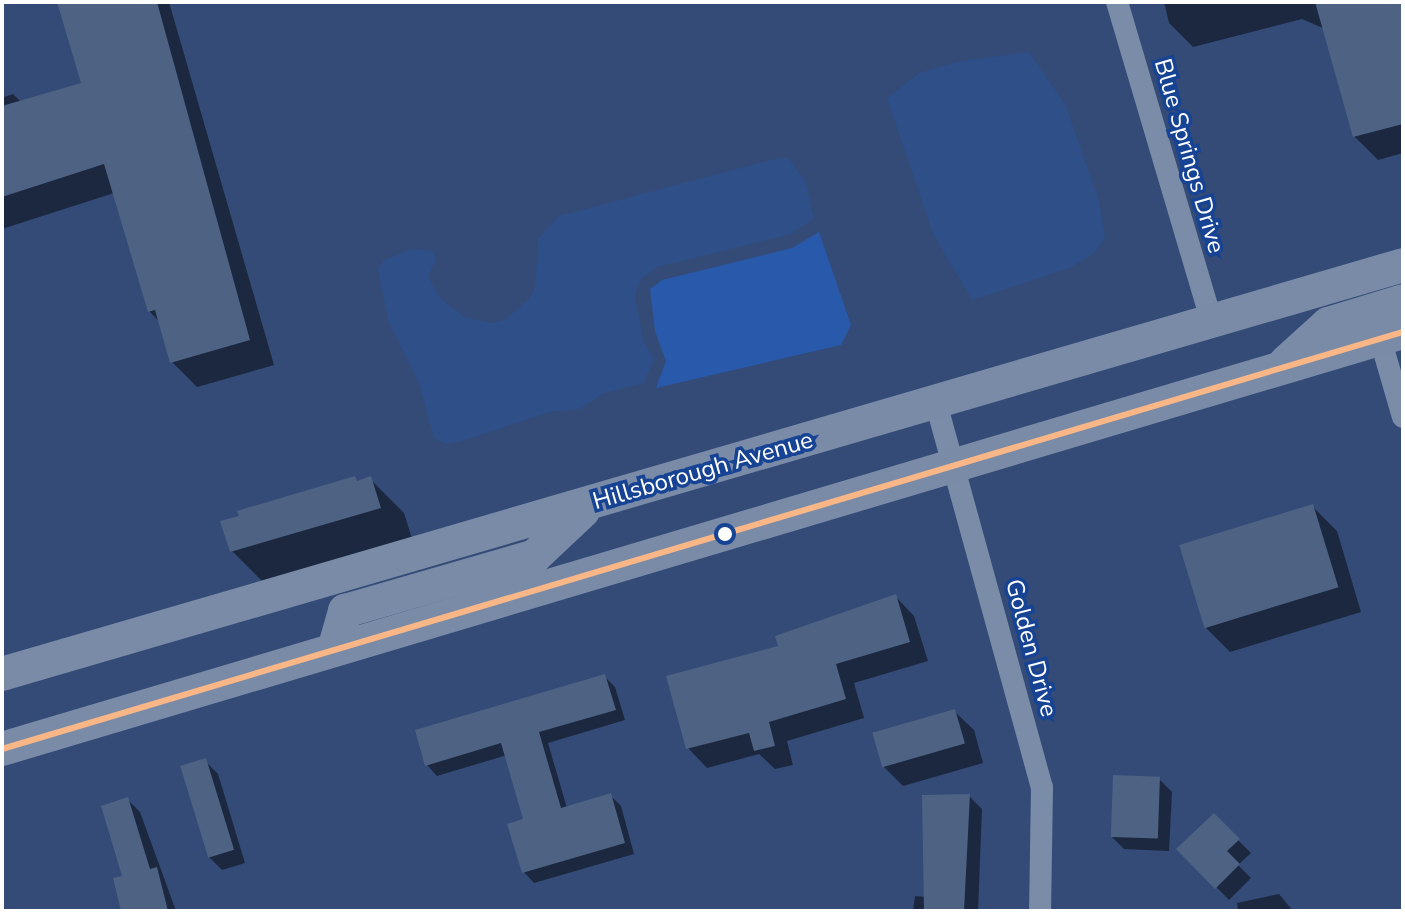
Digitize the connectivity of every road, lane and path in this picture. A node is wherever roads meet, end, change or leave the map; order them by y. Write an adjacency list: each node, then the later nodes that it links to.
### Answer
1 (1117, 2): 4 (street, Blue Springs Drive)
2 (1403, 265): 4 (main road, Hillsborough Avenue)
3 (1403, 301): 6 (main road)
4 (1212, 323): 7 (main road, Hillsborough Avenue)
5 (1392, 335): 6 (main road); 8 (street)
6 (1279, 368): 9 (main road)
7 (936, 403): 9 (street, Golden Drive); 10 (main road, Hillsborough Avenue)
8 (1403, 417)
9 (954, 464): 11 (main road); 14 (street, Golden Drive)
10 (589, 505): 11 (main road); 12 (main road, Hillsborough Avenue)
11 (334, 650): 13 (main road)
12 (2, 674)
13 (2, 749)
14 (1040, 911)

